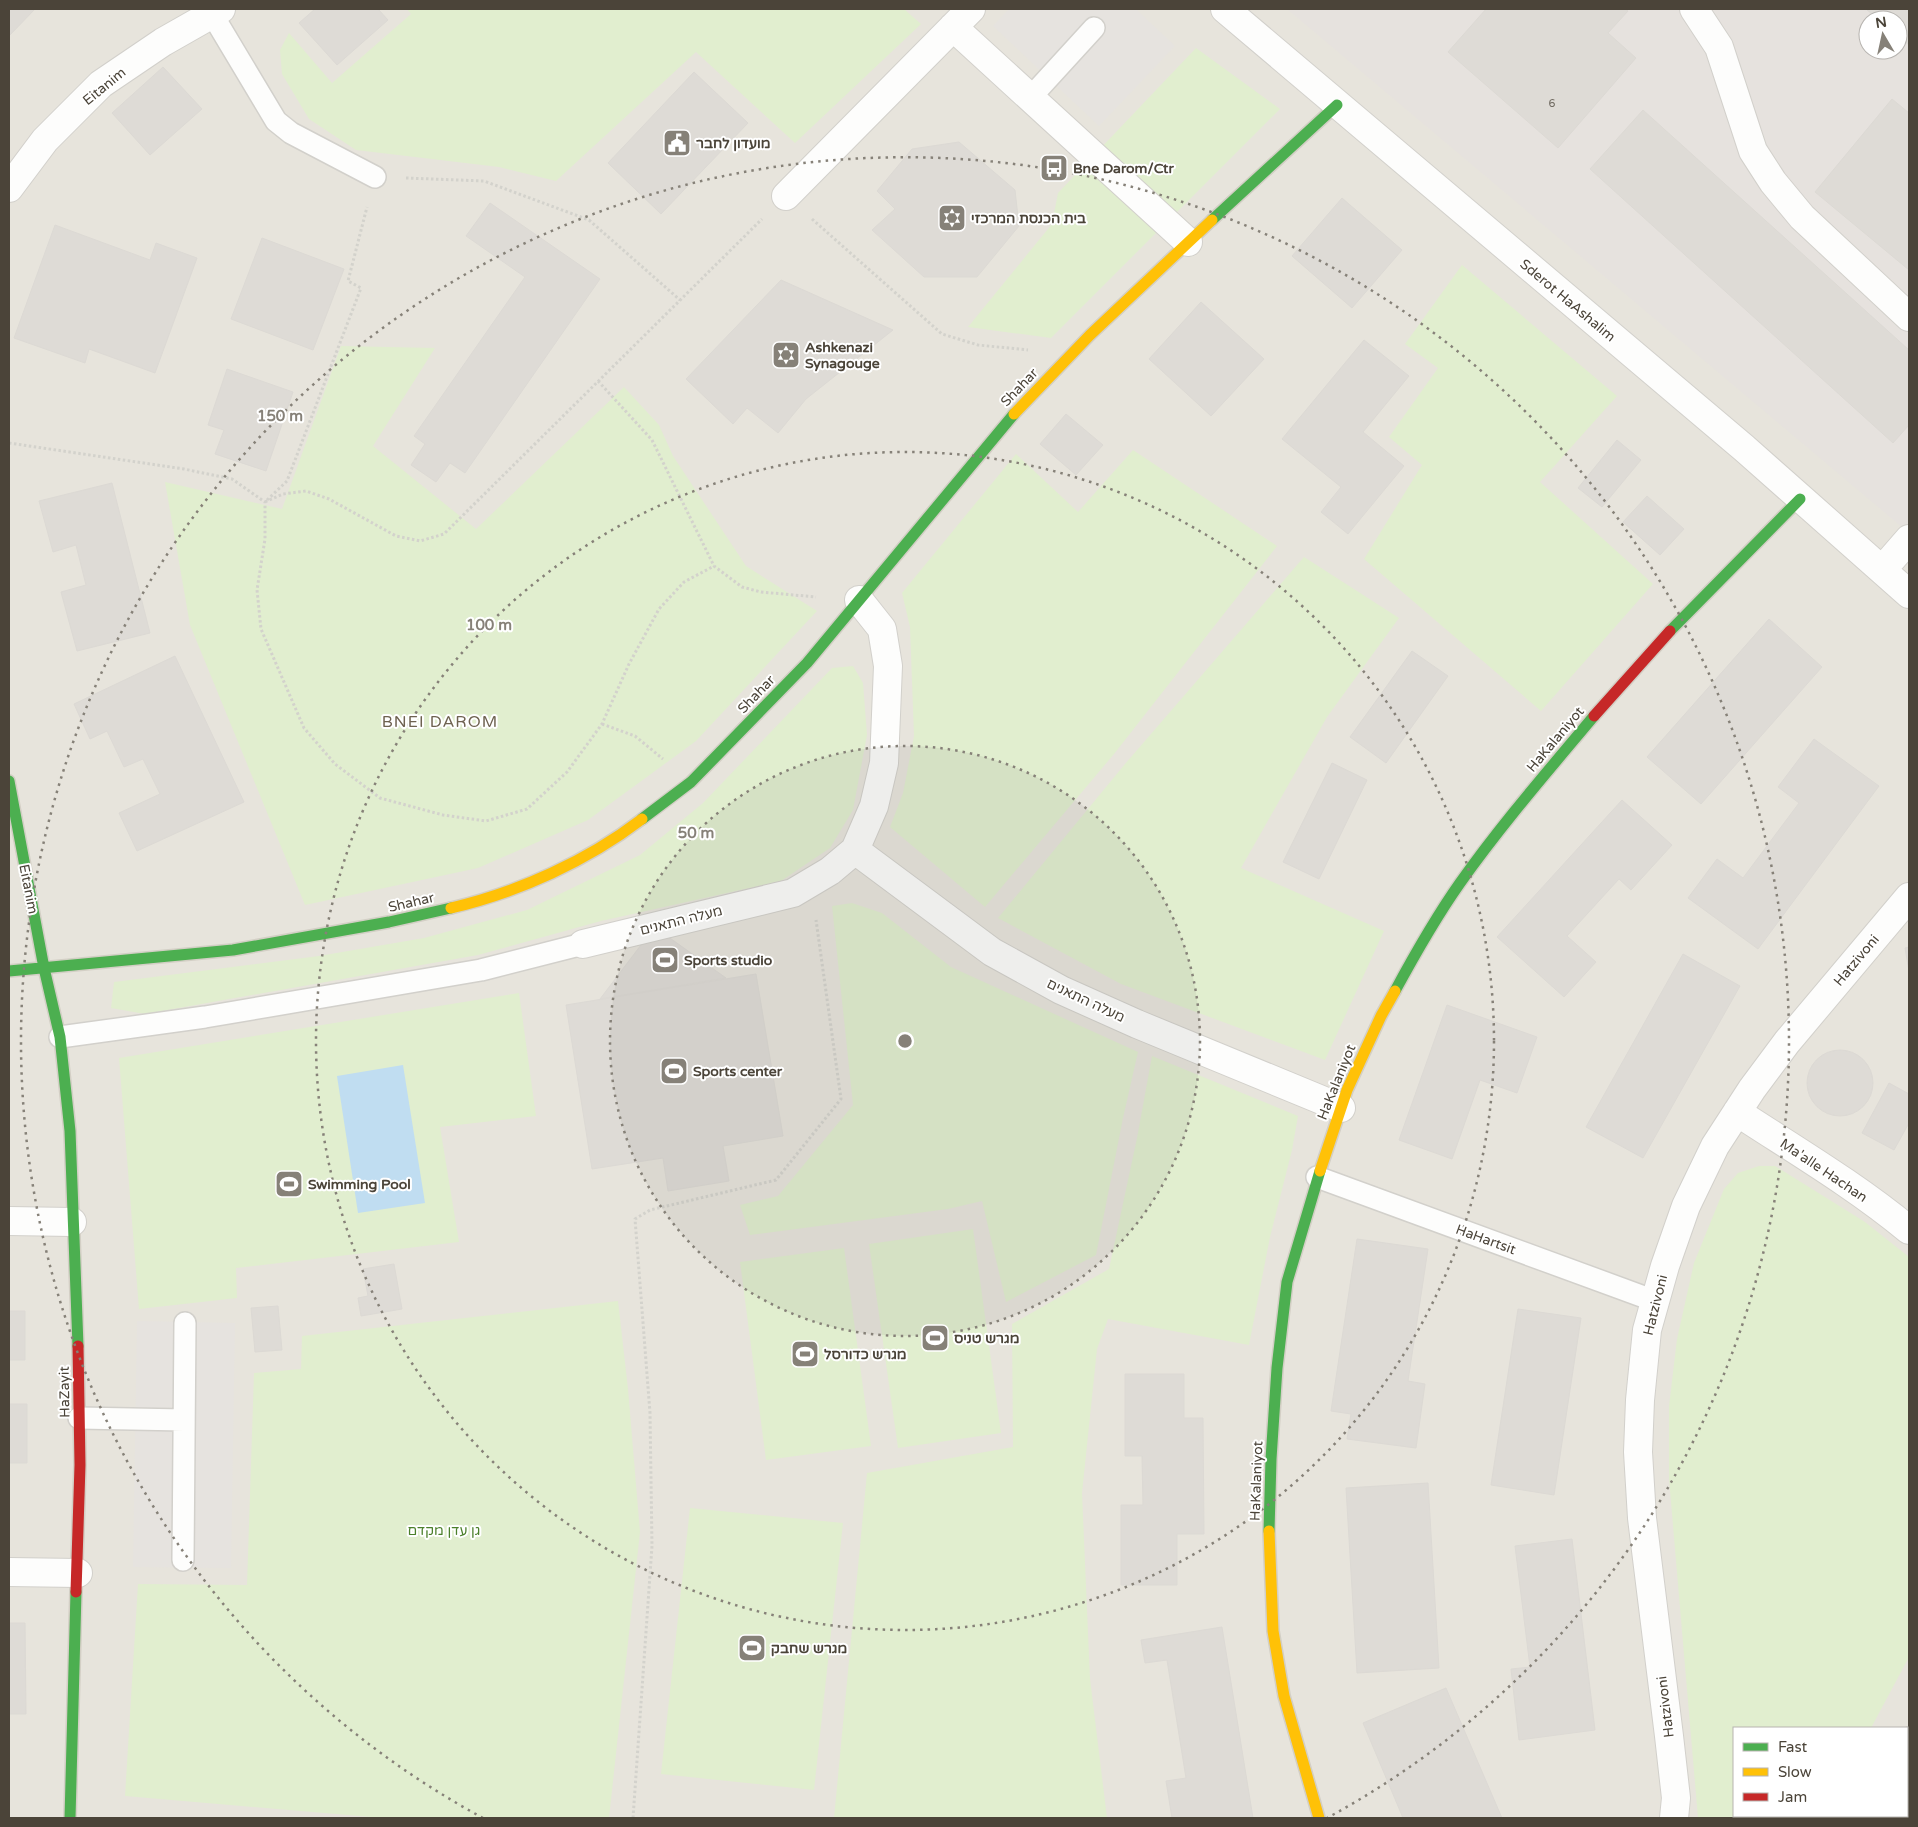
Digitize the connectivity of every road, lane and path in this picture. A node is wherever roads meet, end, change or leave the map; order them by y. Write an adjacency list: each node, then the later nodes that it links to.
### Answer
1 (1225, 9): 7 (street, Sderot HaAshalim)
2 (1694, 9): 13 (street)
3 (217, 12): 8 (lane); 9 (street, Eitanim)
4 (962, 18): 6 (street); 10 (street)
5 (1094, 28): 6 (lane)
6 (1030, 98): 11 (street)
7 (1337, 105): 11 (street, Shahar); 17 (street, Sderot HaAshalim)
8 (375, 177): 12 (path); 18 (path)
9 (9, 188)
10 (786, 196): 12 (path); 14 (path)
11 (1188, 242): 14 (street, Shahar)
12 (680, 300): 15 (path)
13 (1909, 317)
14 (1071, 355): 23 (street, Shahar)
15 (598, 381): 18 (path); 20 (path)
16 (9, 443): 18 (path)
17 (1800, 499): 21 (street, Sderot HaAshalim); 34 (street, HaKalaniyot)
18 (264, 502): 24 (path)
19 (1909, 539): 21 (street)
20 (714, 566): 23 (path); 24 (path)
21 (1882, 570): 22 (street, Sderot HaAshalim)
22 (1909, 594)
23 (859, 600): 26 (street, Shahar); 27 (street, מעלה התאנים)
24 (602, 724): 26 (path)
25 (9, 781): 31 (street, Eitanim)
26 (691, 782): 31 (street, Shahar)
27 (855, 850): 28 (street, מעלה התאנים); 34 (street, מעלה התאנים)
28 (811, 882): 30 (street, מעלה התאנים); 48 (path)
29 (1909, 897): 35 (street, Hatzivoni)
30 (583, 944): 33 (lane)
31 (44, 968): 32 (street, Shahar); 33 (street, HaZayit)
32 (9, 972)
33 (60, 1037): 38 (street, HaZayit)
34 (1341, 1108): 36 (street, HaKalaniyot)
35 (1737, 1112): 39 (street, Ma'alle Hachan); 40 (street, Hatzivoni)
36 (1317, 1177): 40 (lane, HaHartsit); 49 (street, HaKalaniyot)
37 (9, 1221): 38 (street)
38 (72, 1222): 42 (street, HaZayit)
39 (1909, 1230)
40 (1655, 1301): 50 (street, Hatzivoni)
41 (186, 1323): 43 (lane)
42 (79, 1418): 43 (lane); 46 (street, HaZayit)
43 (184, 1420): 44 (lane)
44 (183, 1560)
45 (9, 1572): 46 (street)
46 (78, 1573): 47 (street, HaZayit)
47 (70, 1818)
48 (633, 1818)
49 (1318, 1818)
50 (1674, 1818)

